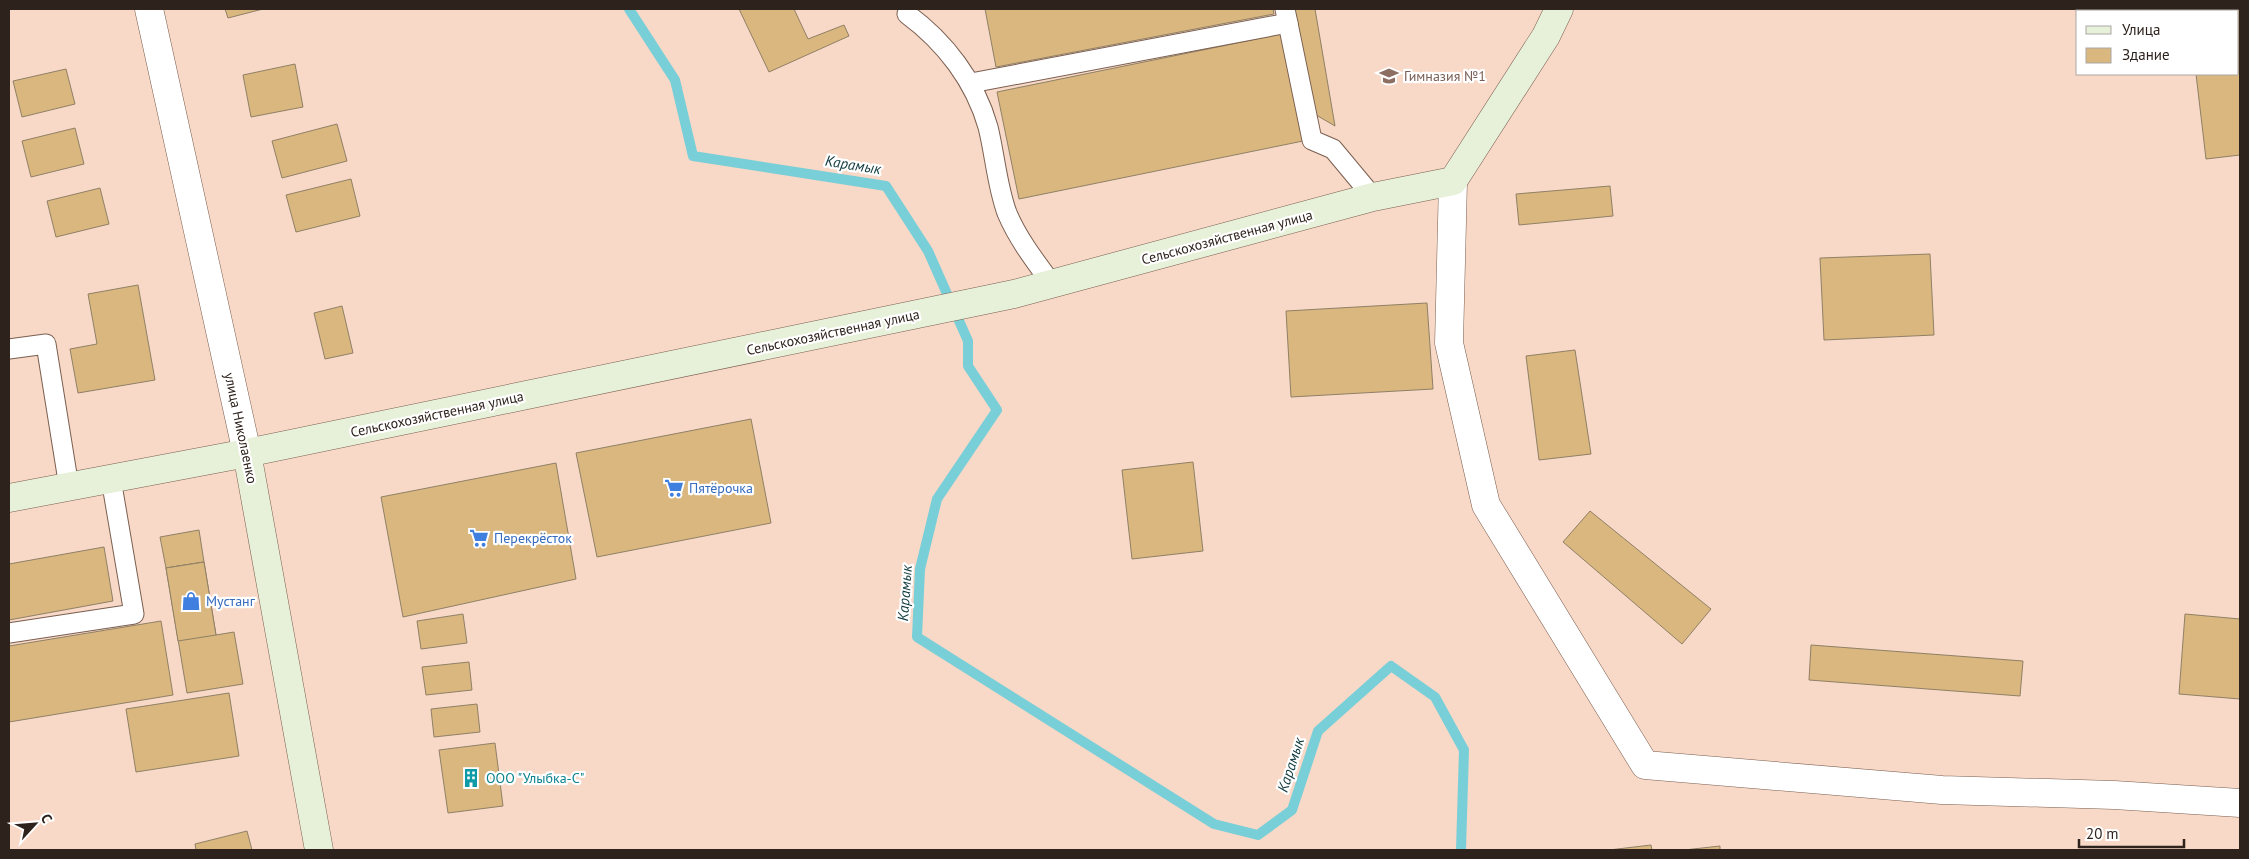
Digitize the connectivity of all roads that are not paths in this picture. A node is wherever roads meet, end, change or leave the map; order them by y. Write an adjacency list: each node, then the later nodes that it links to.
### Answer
1 (149, 9): 10 (street, улица Николаенко)
2 (1559, 9): 6 (main road)
3 (907, 14): 5 (lane)
4 (1287, 16): 5 (lane); 7 (lane)
5 (971, 83): 8 (lane)
6 (1453, 181): 7 (main road, Сельскохозяйственная улица); 15 (street)
7 (1373, 197): 8 (main road, Сельскохозяйственная улица)
8 (1052, 284): 10 (main road, Сельскохозяйственная улица)
9 (9, 349): 12 (lane)
10 (247, 454): 11 (main road, Сельскохозяйственная улица); 16 (main road, улица Николаенко)
11 (111, 479): 12 (main road, Сельскохозяйственная улица); 14 (lane)
12 (69, 486): 13 (main road, Сельскохозяйственная улица)
13 (9, 498)
14 (9, 633)
15 (2240, 803)
16 (320, 850)

